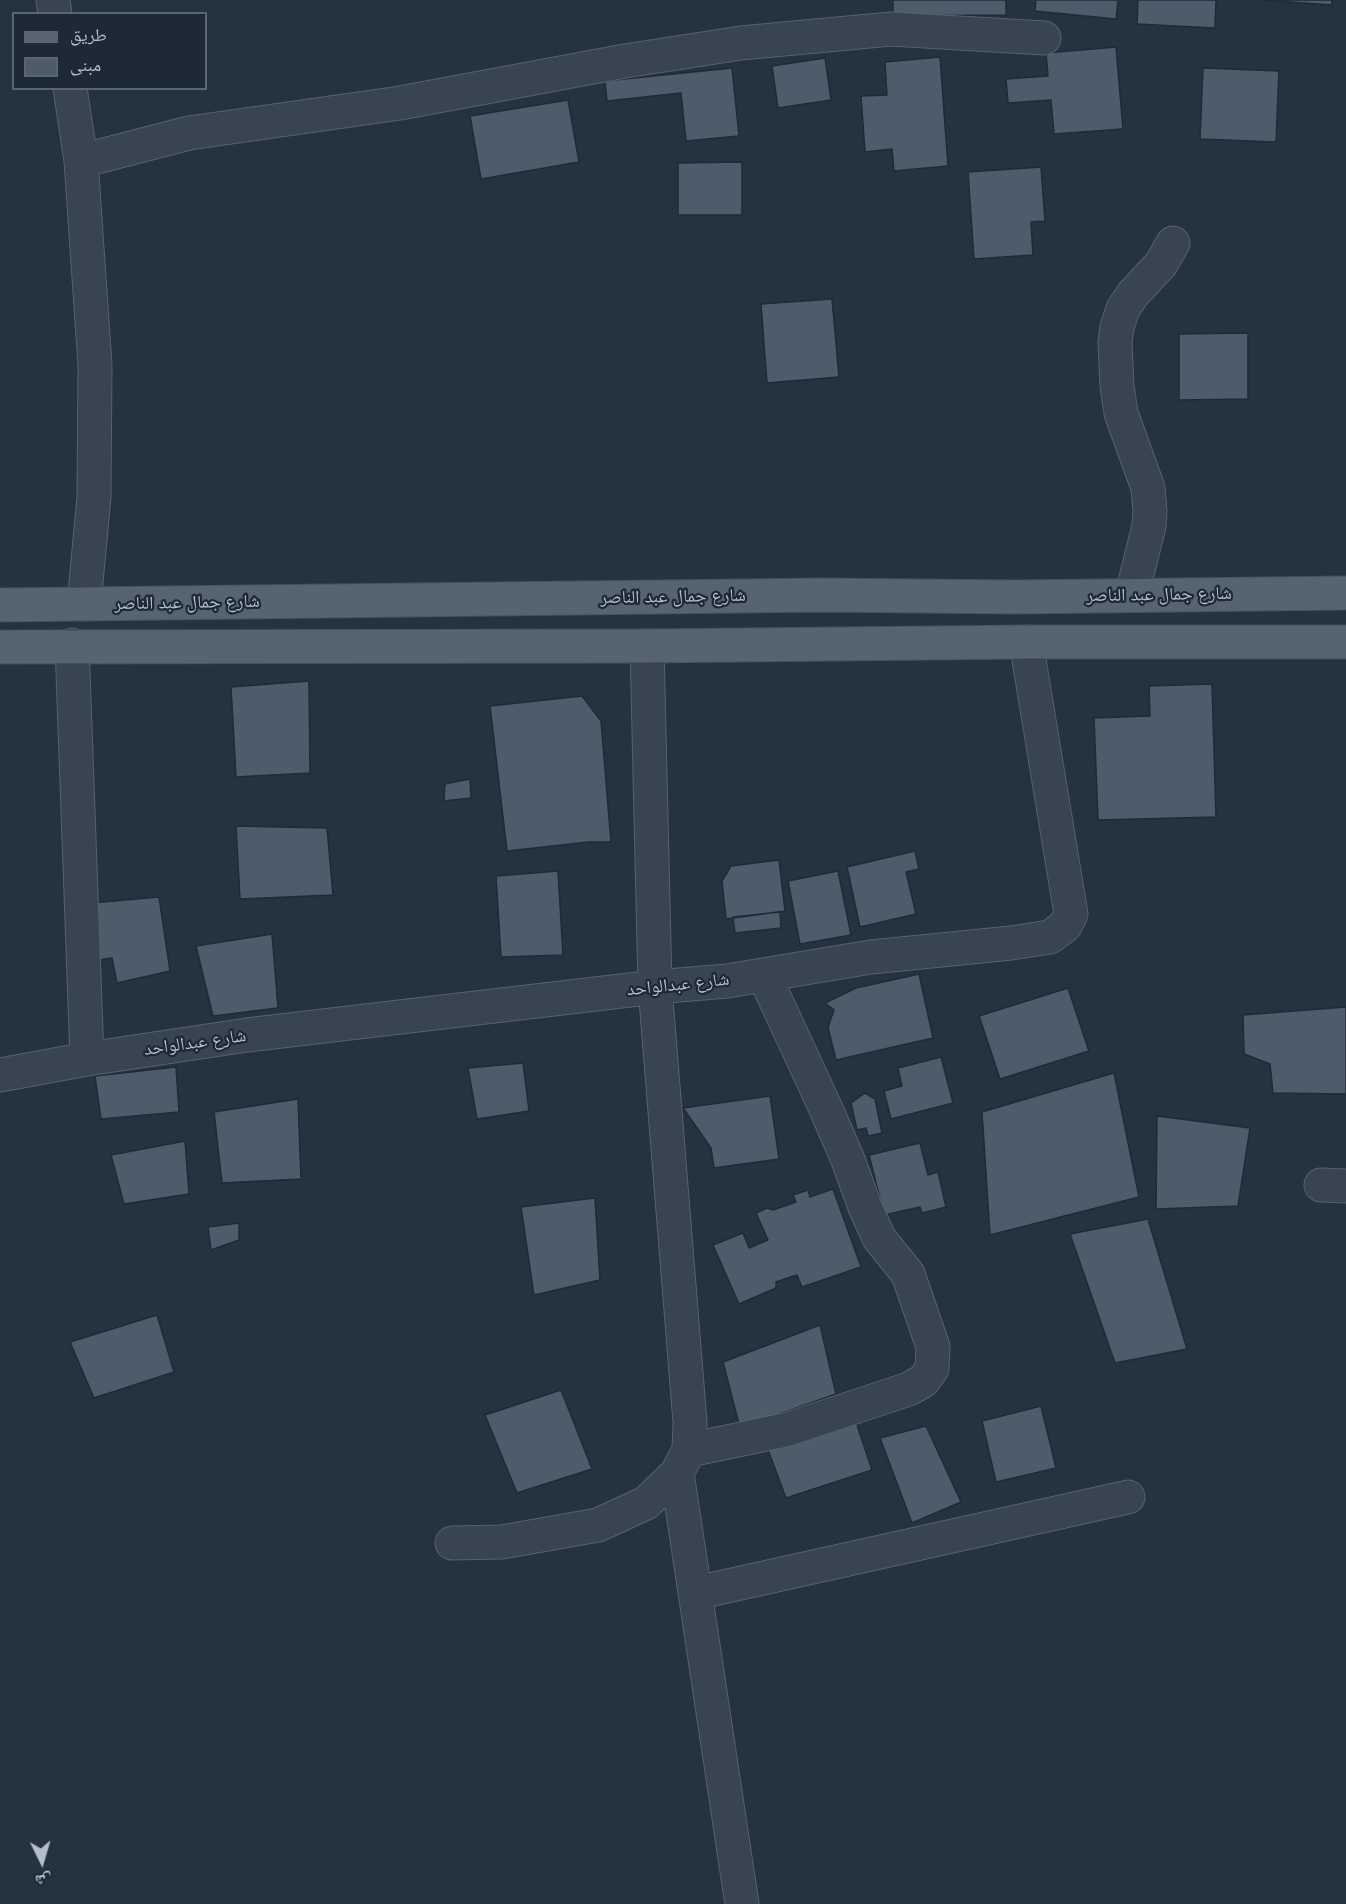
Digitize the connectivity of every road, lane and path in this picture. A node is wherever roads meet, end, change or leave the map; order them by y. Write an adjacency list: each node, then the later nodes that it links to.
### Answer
1 (1044, 38): 3 (street)
2 (70, 90): 3 (street)
3 (81, 161): 7 (street)
4 (1173, 243): 6 (street)
5 (1346, 593): 6 (main road, شارع جمال عبد الناصر)
6 (1132, 594): 7 (main road, شارع جمال عبد الناصر)
7 (84, 604): 8 (main road, شارع جمال عبد الناصر)
8 (0, 605)
9 (1026, 642): 10 (main road); 12 (main road); 14 (street, شارع عبدالواحد)
10 (1346, 642)
11 (72, 645): 12 (main road); 13 (main road); 16 (street)
12 (647, 646): 15 (street)
13 (0, 647)
14 (764, 975): 15 (street, شارع عبدالواحد); 18 (street)
15 (655, 987): 16 (street, شارع عبدالواحد); 18 (street)
16 (87, 1059): 17 (street, شارع عبدالواحد)
17 (0, 1075)
18 (683, 1461): 20 (street); 21 (street)
19 (1128, 1497): 21 (street)
20 (452, 1543)
21 (696, 1593): 22 (street)
22 (742, 1904)

